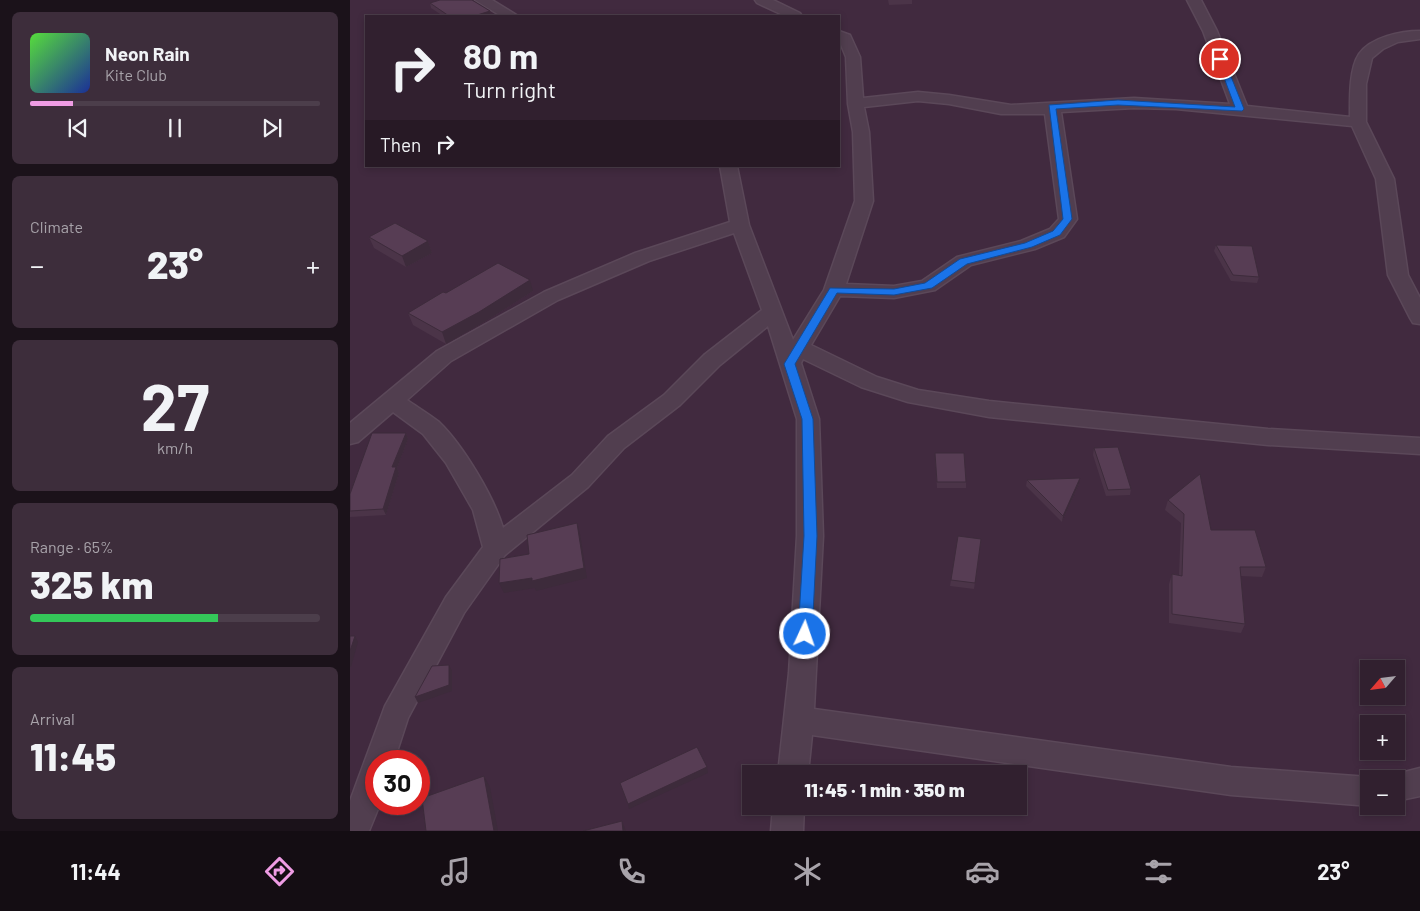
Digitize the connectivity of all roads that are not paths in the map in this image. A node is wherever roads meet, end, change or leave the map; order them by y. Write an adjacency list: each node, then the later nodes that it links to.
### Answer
1 (482, 0): 4 (street)
2 (762, 0): 5 (street)
3 (1194, 0): 10 (street)
4 (509, 15)
5 (793, 15)
6 (1420, 35): 12 (street)
7 (840, 36): 8 (street)
8 (856, 106): 9 (street); 11 (street); 15 (street)
9 (1052, 107): 10 (street); 15 (street)
10 (1240, 109): 12 (street)
11 (840, 112)
12 (1358, 122): 17 (street)
13 (728, 167): 14 (street)
14 (740, 225): 16 (street); 19 (street)
15 (834, 290): 18 (street)
16 (773, 312): 18 (street); 22 (street)
17 (1420, 318)
18 (794, 356): 21 (street); 23 (street)
19 (392, 400): 20 (street); 22 (street)
20 (350, 436)
21 (1420, 446)
22 (496, 548): 24 (street)
23 (798, 720): 25 (street); 28 (street)
24 (383, 750)
25 (793, 765)
26 (1420, 782): 27 (street)
27 (1405, 785)
28 (1360, 791)
29 (365, 802): 31 (street)
30 (788, 815): 32 (street)
31 (352, 831)
32 (786, 831)

